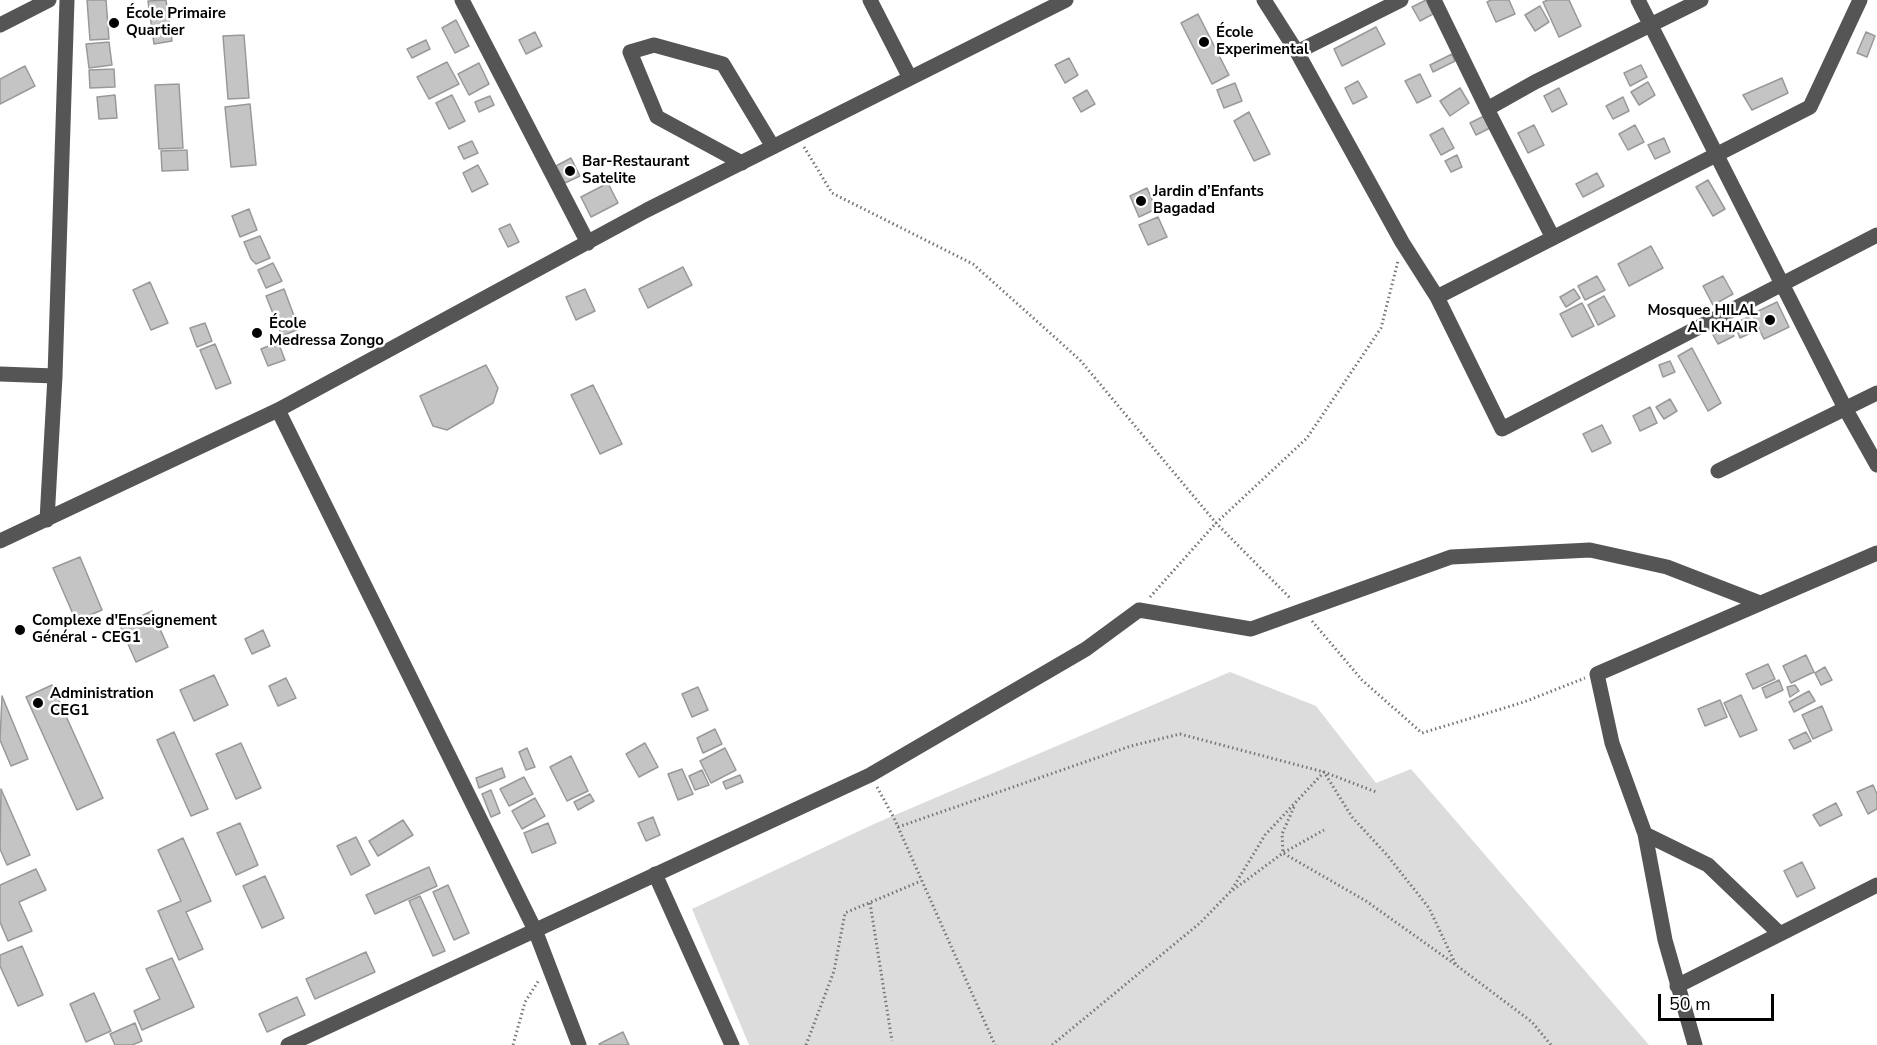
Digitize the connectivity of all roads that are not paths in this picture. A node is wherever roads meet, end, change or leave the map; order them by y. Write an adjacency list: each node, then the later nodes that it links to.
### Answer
1 (49, 0): 13 (street)
2 (67, 0): 27 (street)
3 (462, 0): 23 (street)
4 (870, 0): 16 (street)
5 (1066, 0): 12 (street)
6 (1264, 0): 15 (street)
7 (1401, 0): 15 (street)
8 (1434, 0): 17 (street)
9 (1638, 0): 14 (street)
10 (1701, 0): 14 (street)
11 (1860, 0): 19 (street)
12 (1049, 4): 16 (street)
13 (0, 25)
14 (1651, 26): 17 (street); 19 (street)
15 (1297, 52): 25 (street)
16 (910, 78): 18 (street)
17 (1487, 109): 22 (street)
18 (773, 147): 20 (street); 20 (street)
19 (1717, 156): 22 (street); 24 (street)
20 (742, 163): 23 (street)
21 (1877, 235): 24 (street)
22 (1552, 238): 25 (street)
23 (588, 243): 29 (street)
24 (1784, 285): 25 (street); 30 (street)
25 (1437, 297)
26 (0, 374): 27 (street)
27 (56, 376): 33 (street)
28 (1877, 393): 30 (street)
29 (278, 410): 33 (street); 40 (street)
30 (1846, 410): 31 (street); 32 (street)
31 (1877, 465)
32 (1718, 471)
33 (47, 520): 34 (street)
34 (0, 541)
35 (1877, 553): 36 (street)
36 (1760, 603): 37 (street); 38 (street)
37 (1646, 834): 41 (street); 42 (street)
38 (656, 874): 40 (street); 45 (street)
39 (1877, 885): 41 (street)
40 (535, 930): 43 (street); 44 (street)
41 (1780, 934): 42 (street)
42 (1677, 986): 46 (street)
43 (288, 1045)
44 (579, 1045)
45 (732, 1045)
46 (1695, 1045)

